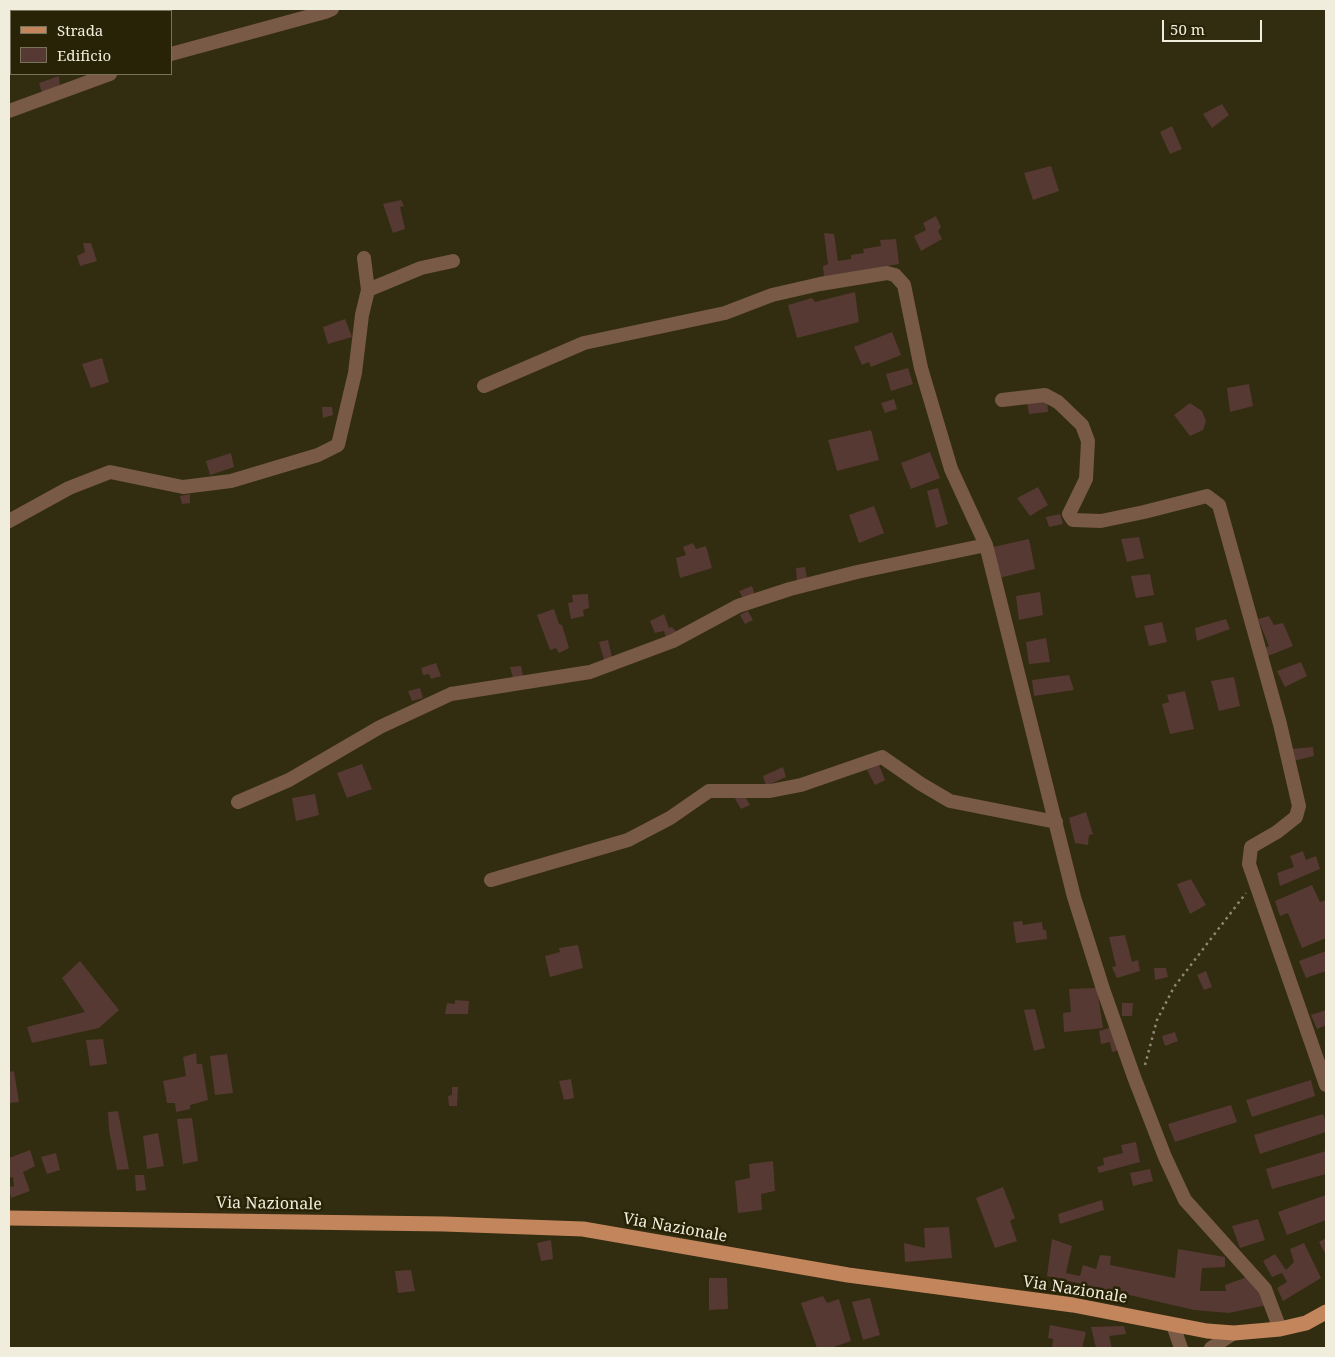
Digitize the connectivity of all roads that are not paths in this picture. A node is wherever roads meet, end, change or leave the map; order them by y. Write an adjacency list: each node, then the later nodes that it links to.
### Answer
1 (332, 9): 2 (street)
2 (172, 54)
3 (107, 75): 4 (street)
4 (9, 112)
5 (364, 258): 7 (street)
6 (453, 260): 7 (street)
7 (368, 290): 10 (street)
8 (484, 386): 11 (street)
9 (1002, 400): 15 (street)
10 (9, 521)
11 (986, 545): 12 (street); 13 (street)
12 (238, 802)
13 (1056, 822): 14 (street); 19 (street)
14 (491, 880)
15 (1326, 1085)
16 (9, 1218): 18 (main road, Via Nazionale)
17 (1326, 1312): 19 (main road, Via Nazionale)
18 (1173, 1325): 20 (main road, Via Nazionale); 21 (street)
19 (1280, 1329): 20 (main road, Via Nazionale)
20 (1234, 1333): 22 (street)
21 (1181, 1348)
22 (1211, 1348)

